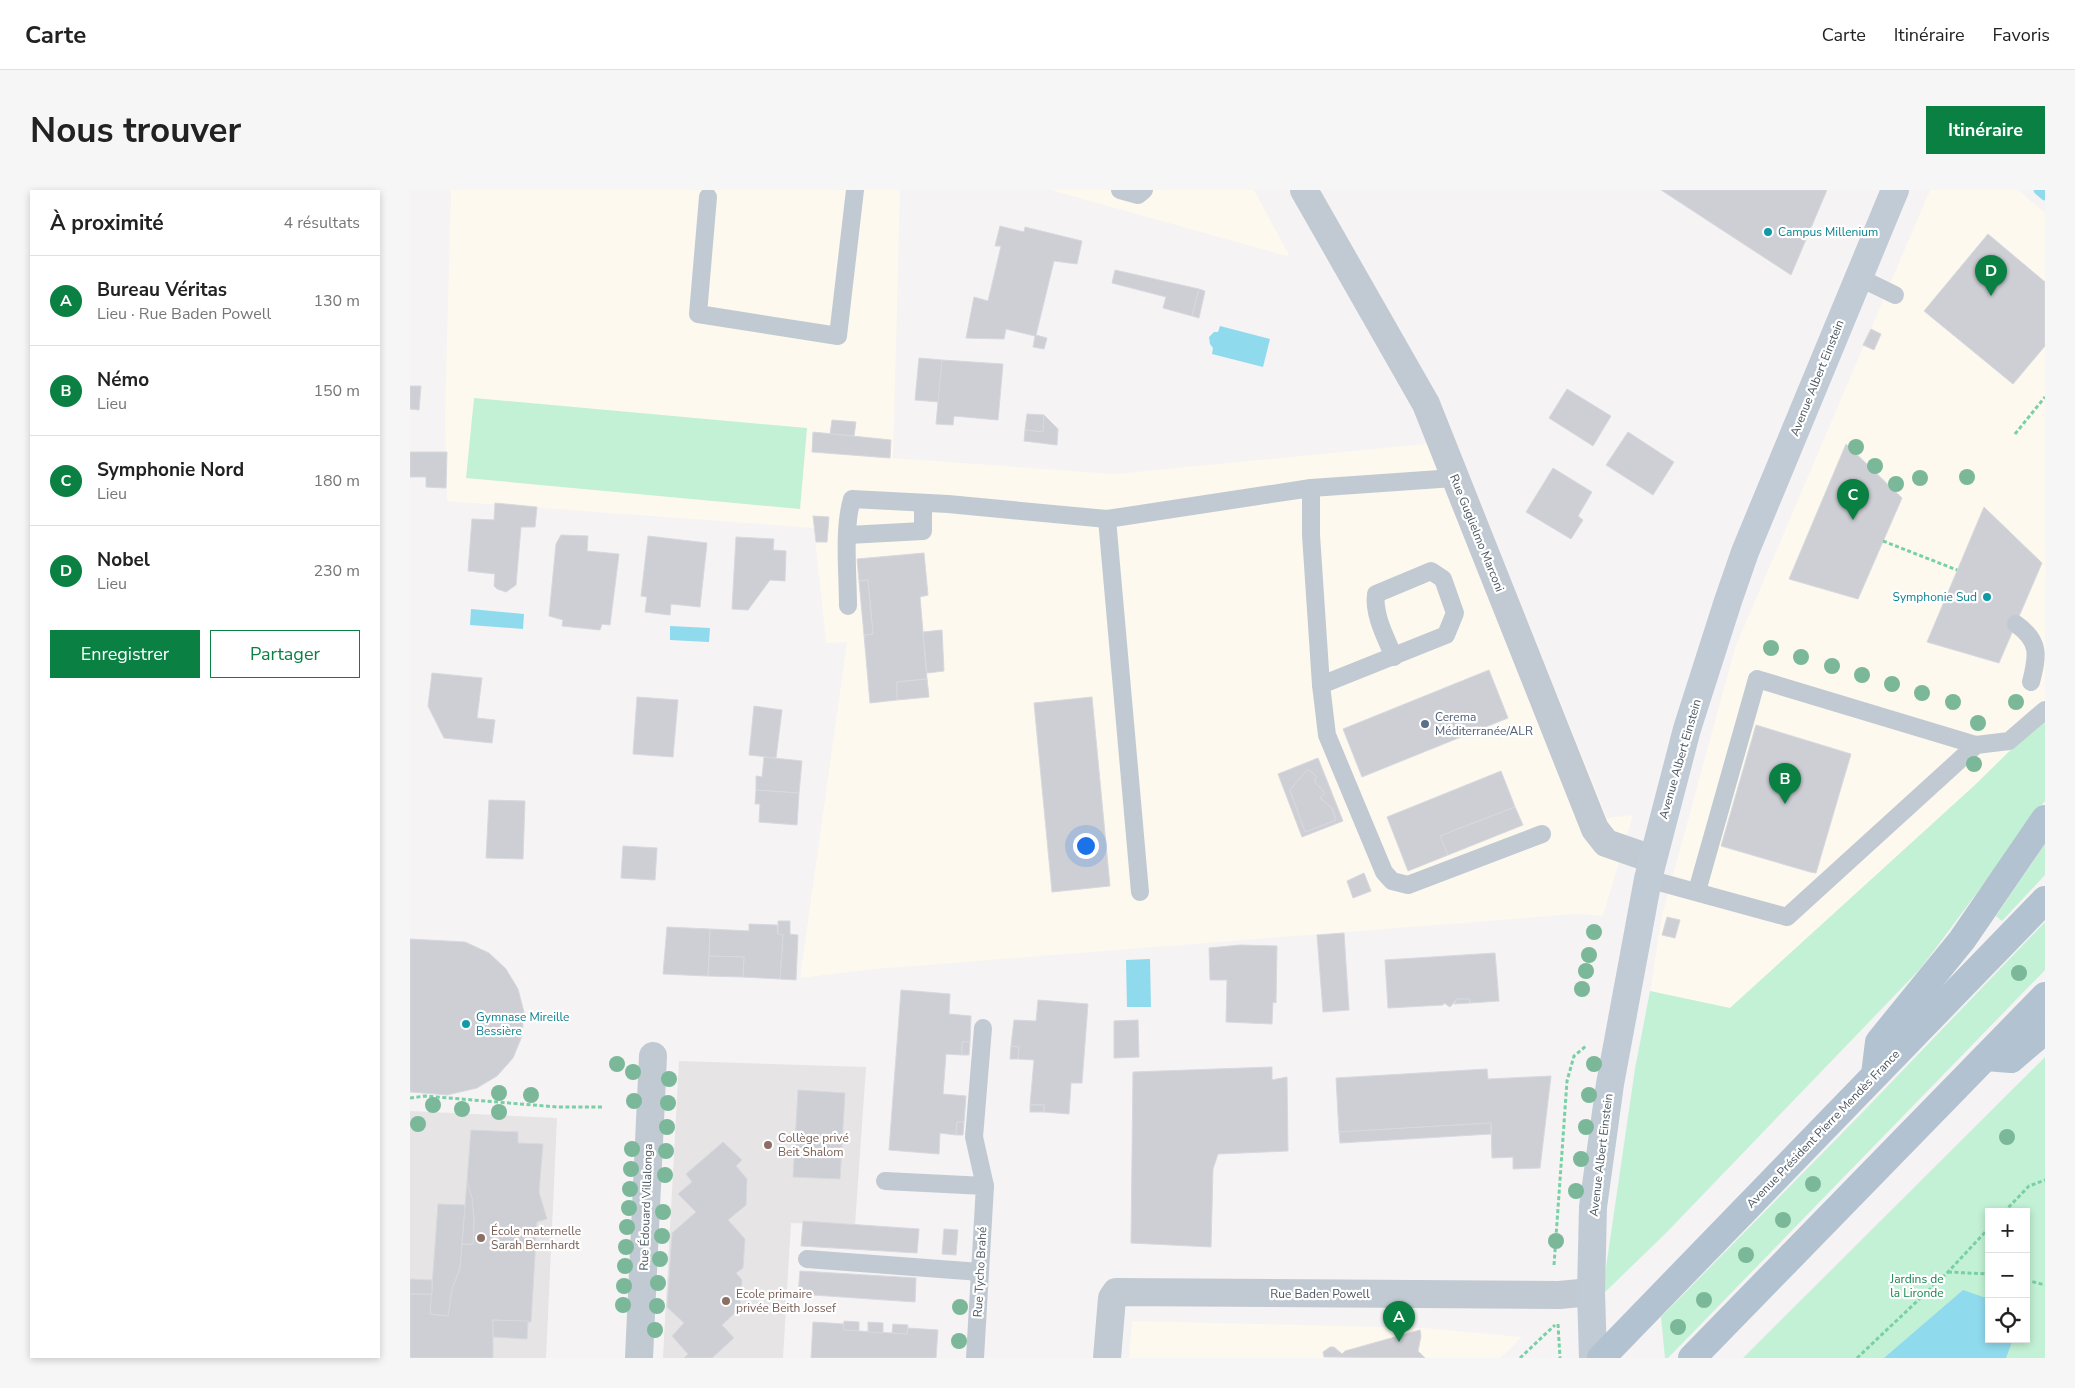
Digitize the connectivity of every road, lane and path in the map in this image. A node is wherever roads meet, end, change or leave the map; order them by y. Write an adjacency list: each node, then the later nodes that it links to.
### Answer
1 (855, 190): 6 (lane)
2 (1120, 190): 3 (lane)
3 (1144, 190)
4 (1304, 190): 11 (street, Rue Guglielmo Marconi)
5 (1895, 190): 7 (main road, Avenue Albert Einstein)
6 (708, 197)
7 (1858, 277): 8 (lane); 27 (main road, Avenue Albert Einstein)
8 (1895, 295)
9 (2045, 396): 10 (path)
10 (2015, 434)
11 (1454, 478): 12 (lane); 27 (street, Rue Guglielmo Marconi)
12 (1311, 488): 14 (lane); 22 (lane)
13 (923, 503): 14 (lane); 15 (lane); 15 (lane)
14 (1107, 519): 29 (lane)
15 (848, 535): 18 (lane)
16 (1883, 542): 17 (path)
17 (1957, 570)
18 (848, 606)
19 (2016, 624): 21 (lane)
20 (1394, 656): 20 (lane); 22 (lane)
21 (2031, 682)
22 (1321, 685): 26 (lane)
23 (2045, 710): 24 (lane)
24 (1976, 745): 28 (lane); 28 (lane)
25 (2045, 819): 36 (main road)
26 (1542, 834)
27 (1650, 869): 28 (lane); 50 (main road, Avenue Albert Einstein)
28 (1696, 891)
29 (1140, 892)
30 (2045, 900): 36 (main road, Avenue Président Pierre Mendès France)
31 (2045, 996): 35 (main road)
32 (983, 1028): 41 (lane, Rue Tycho Brahé)
33 (2045, 1030): 35 (main road)
34 (653, 1056): 51 (street, Rue Édouard Villalonga)
35 (1986, 1057): 58 (main road)
36 (1875, 1075): 57 (main road, Avenue Président Pierre Mendès France)
37 (410, 1098): 38 (path)
38 (603, 1107)
39 (2045, 1180): 42 (path)
40 (885, 1181): 41 (lane)
41 (984, 1186): 45 (lane, Rue Tycho Brahé)
42 (2008, 1208)
43 (1985, 1232): 46 (path)
44 (807, 1259): 45 (lane)
45 (980, 1272): 52 (lane, Rue Tycho Brahé)
46 (1948, 1272): 47 (path); 59 (path)
47 (1985, 1274)
48 (2030, 1281): 49 (path)
49 (2045, 1285)
50 (1590, 1292): 53 (street, Rue Baden Powell); 56 (main road, Avenue Albert Einstein)
51 (639, 1358)
52 (975, 1358)
53 (1107, 1358)
54 (1520, 1358): 55 (path)
55 (1560, 1358)
56 (1592, 1358)
57 (1601, 1358)
58 (1692, 1358)
59 (1857, 1358)

